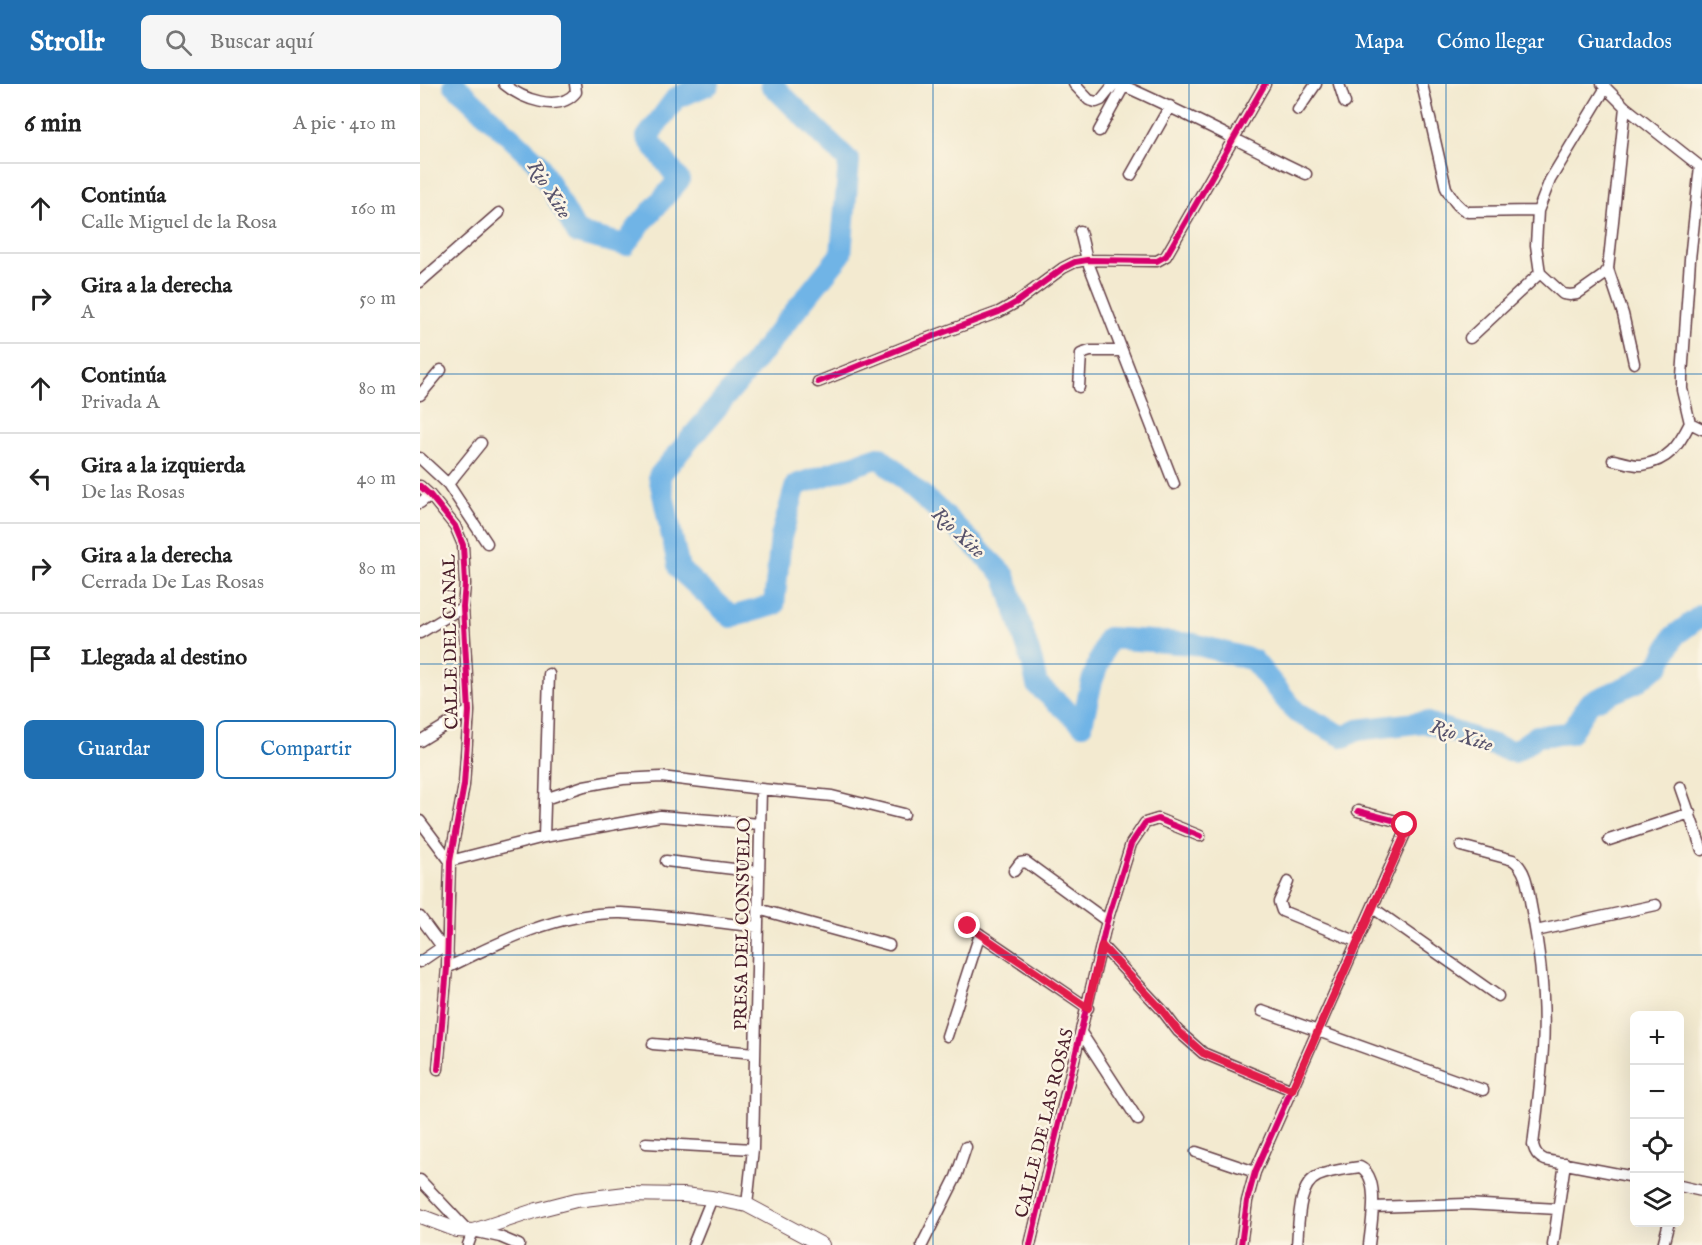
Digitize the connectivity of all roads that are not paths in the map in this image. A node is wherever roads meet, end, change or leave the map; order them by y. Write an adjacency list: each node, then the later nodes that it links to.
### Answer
1 (504, 84): 2 (street)
2 (575, 84)
3 (1074, 84): 8 (street)
4 (1265, 84): 15 (street)
5 (1316, 84): 13 (street)
6 (1340, 84): 10 (street)
7 (1422, 84): 19 (street)
8 (1121, 85): 11 (street); 14 (street)
9 (1604, 86): 12 (street); 19 (street)
10 (1345, 103)
11 (1170, 106): 15 (street); 18 (street)
12 (1625, 107): 16 (street); 23 (street)
13 (1298, 110)
14 (1099, 131)
15 (1233, 140): 17 (street); 22 (street)
16 (1701, 167): 33 (street)
17 (1306, 174)
18 (1131, 176)
19 (1538, 211): 24 (street)
20 (499, 213): 25 (street)
21 (1080, 231): 22 (street)
22 (1087, 260): 27 (street); 30 (street)
23 (1608, 269): 24 (street); 28 (street)
24 (1540, 273): 26 (street)
25 (420, 282)
26 (1470, 338)
27 (1121, 351): 31 (street); 39 (street)
28 (1634, 363)
29 (441, 370): 32 (street)
30 (818, 382)
31 (1079, 387)
32 (420, 395)
33 (1690, 423): 34 (street); 37 (street)
34 (1702, 429)
35 (481, 443): 38 (street)
36 (420, 458): 38 (street)
37 (1613, 460)
38 (448, 484): 43 (street)
39 (1174, 484)
40 (420, 486): 41 (street, CALLE DEL CANAL)
41 (430, 495): 42 (street); 44 (street, CALLE DEL CANAL)
42 (420, 503)
43 (487, 543)
44 (463, 607): 45 (street); 47 (street, CALLE DEL CANAL)
45 (420, 633)
46 (549, 674): 51 (street)
47 (469, 711): 48 (street); 62 (street, CALLE DEL CANAL)
48 (420, 741)
49 (1680, 787): 53 (street)
50 (761, 789): 51 (street); 54 (street); 56 (street, PRESA DEL CONSUELO)
51 (545, 799): 58 (street)
52 (1358, 811): 68 (street)
53 (1690, 813): 59 (street); 61 (street)
54 (904, 814)
55 (420, 821): 62 (street)
56 (760, 824): 58 (street); 65 (street, PRESA DEL CONSUELO)
57 (1200, 836): 71 (street, CALLE DE LAS ROSAS)
58 (544, 837): 62 (street)
59 (1609, 840)
60 (1461, 846): 74 (street)
61 (1702, 850)
62 (450, 861): 79 (street, CALLE DEL CANAL)
63 (666, 861): 65 (street)
64 (1014, 871): 71 (street)
65 (759, 872): 69 (street, PRESA DEL CONSUELO)
66 (1288, 882): 76 (street)
67 (1656, 905): 74 (street)
68 (1373, 908): 76 (street); 82 (street)
69 (758, 909): 73 (street, PRESA DEL CONSUELO); 77 (street)
70 (420, 917): 79 (street)
71 (1107, 921): 78 (street, CALLE DE LAS ROSAS)
72 (968, 926): 75 (street)
73 (758, 927): 81 (street); 89 (street, PRESA DEL CONSUELO)
74 (1536, 931): 98 (street)
75 (980, 934): 83 (street); 87 (street)
76 (1358, 942): 85 (street)
77 (889, 945)
78 (1102, 946): 83 (street, CALLE DE LAS ROSAS); 91 (street)
79 (445, 951): 80 (street); 81 (street, CALLE DEL CANAL)
80 (420, 962)
81 (447, 968): 90 (street, CALLE DEL CANAL)
82 (1498, 996)
83 (1088, 1008): 86 (street, CALLE DE LAS ROSAS)
84 (1262, 1011): 85 (street)
85 (1318, 1032): 91 (street); 92 (street)
86 (1082, 1034): 93 (street); 116 (street, CALLE DE LAS ROSAS)
87 (947, 1036)
88 (653, 1044): 89 (street)
89 (756, 1053): 96 (street, PRESA DEL CONSUELO)
90 (438, 1069)
91 (1292, 1090): 99 (street)
92 (1484, 1090)
93 (1138, 1120)
94 (646, 1143): 96 (street)
95 (966, 1147): 115 (street)
96 (753, 1149): 105 (street, PRESA DEL CONSUELO)
97 (1196, 1152): 99 (street)
98 (1565, 1163): 100 (street); 107 (street)
99 (1255, 1172): 117 (street)
100 (1630, 1176)
101 (420, 1180): 110 (street)
102 (1684, 1188): 103 (street)
103 (1702, 1191)
104 (712, 1198): 105 (street); 110 (street); 113 (street)
105 (747, 1205): 114 (street)
106 (1373, 1207): 107 (street); 118 (street); 119 (street)
107 (1558, 1209): 120 (street)
108 (420, 1216): 110 (street)
109 (1668, 1227): 121 (street)
110 (470, 1231): 111 (street); 112 (street)
111 (468, 1245)
112 (519, 1245)
113 (693, 1245)
114 (822, 1245)
115 (921, 1245)
116 (1030, 1245)
117 (1241, 1245)
118 (1297, 1245)
119 (1369, 1245)
120 (1552, 1245)
121 (1663, 1245)

